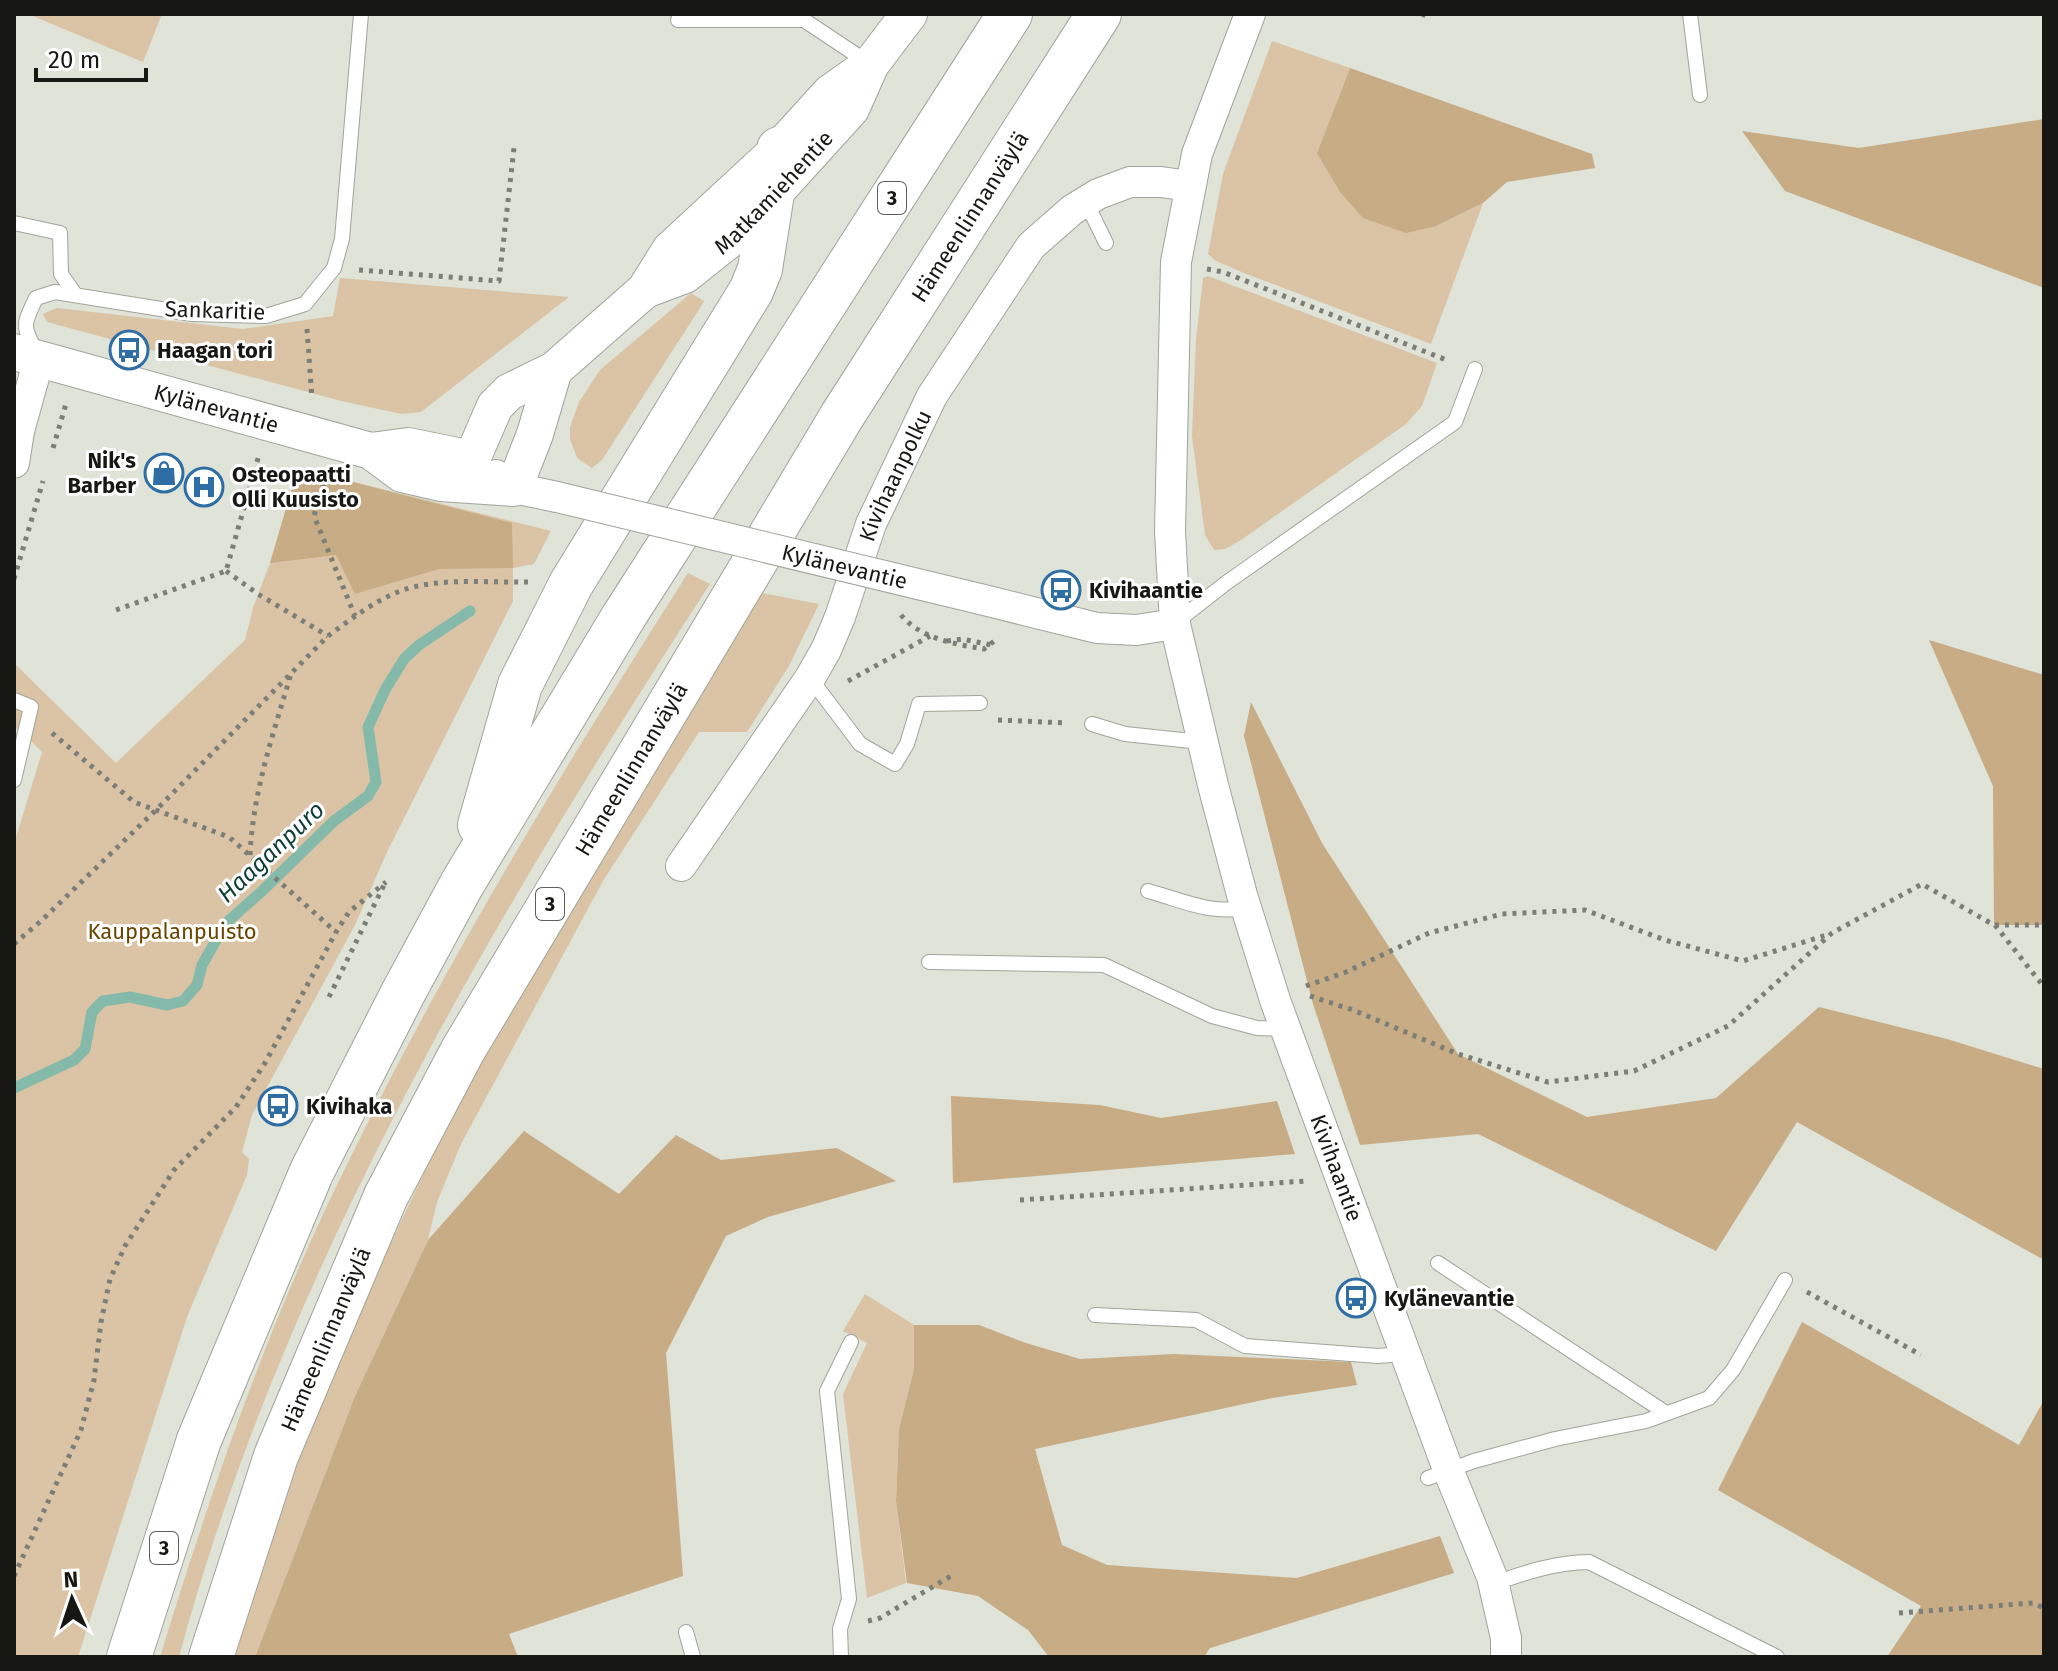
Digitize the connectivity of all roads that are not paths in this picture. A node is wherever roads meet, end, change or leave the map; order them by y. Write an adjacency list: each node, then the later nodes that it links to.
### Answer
1 (361, 14): 17 (lane, Sankaritie)
2 (909, 14): 8 (street, Matkamiehentie)
3 (1010, 14): 33 (highway, 3)
4 (1099, 14): 48 (highway, Hämeenlinnanväylä / 3)
5 (1250, 14): 11 (street, Kivihaantie)
6 (1690, 14): 9 (lane)
7 (678, 20): 8 (lane)
8 (871, 64): 10 (street, Matkamiehentie); 12 (street, Matkamiehentie)
9 (1700, 95)
10 (779, 149): 12 (highway); 16 (street, Matkamiehentie)
11 (1189, 186): 13 (street, Kivihaanpolku); 25 (street, Kivihaantie)
12 (773, 195): 16 (street, Matkamiehentie); 33 (highway)
13 (1086, 202): 15 (lane); 26 (street, Kivihaanpolku)
14 (14, 223): 17 (lane)
15 (1106, 243)
16 (645, 290): 20 (street, Matkamiehentie)
17 (75, 294): 18 (lane, Sankaritie)
18 (27, 356): 21 (street, Kylänevantie); 22 (street)
19 (1475, 369): 25 (lane)
20 (554, 370): 23 (street, Matkamiehentie); 24 (street)
21 (371, 451): 23 (street, Kylänevantie); 24 (street, Kylänevantie)
22 (15, 456)
23 (472, 459): 24 (street, Kylänevantie)
24 (514, 488): 25 (street, Kylänevantie, bridge)
25 (1175, 624): 30 (street, Kivihaantie)
26 (810, 678): 28 (lane); 32 (street, Kivihaanpolku)
27 (14, 700): 31 (lane)
28 (980, 703)
29 (1092, 724): 30 (lane)
30 (1201, 742): 35 (street, Kivihaantie)
31 (14, 780)
32 (681, 866)
33 (462, 884): 47 (highway, 3)
34 (1148, 891): 35 (lane)
35 (1246, 908): 37 (street, Kivihaantie)
36 (929, 962): 37 (lane)
37 (1285, 1029): 42 (street, Kivihaantie)
38 (1438, 1263): 43 (lane)
39 (1785, 1280): 43 (lane)
40 (1095, 1315): 42 (lane)
41 (851, 1342): 50 (lane)
42 (1405, 1354): 44 (street, Kivihaantie)
43 (1666, 1413): 44 (lane)
44 (1438, 1475): 45 (street, Kivihaantie)
45 (1493, 1584): 51 (street, Kivihaantie); 52 (lane)
46 (686, 1632): 49 (lane)
47 (129, 1657)
48 (211, 1657)
49 (693, 1657)
50 (841, 1657)
51 (1506, 1657)
52 (1777, 1657)

